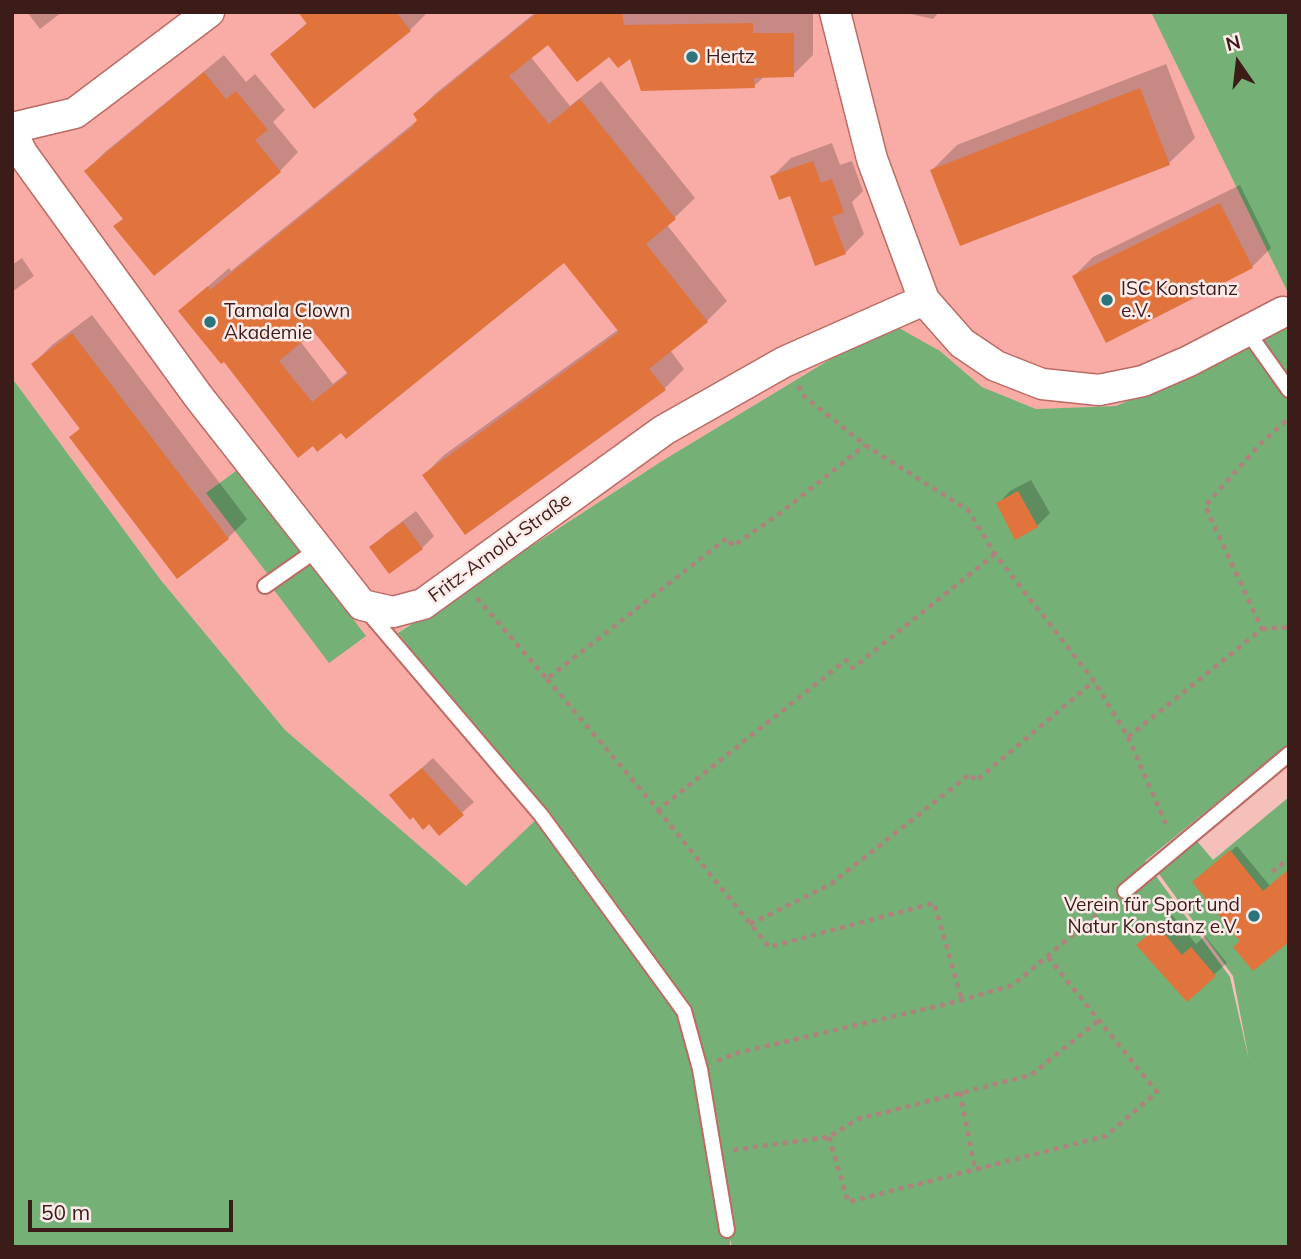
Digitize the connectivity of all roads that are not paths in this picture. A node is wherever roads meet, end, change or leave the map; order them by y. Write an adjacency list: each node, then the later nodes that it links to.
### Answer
1 (209, 12): 3 (street)
2 (835, 12): 4 (street)
3 (12, 130): 8 (street)
4 (924, 300): 6 (street); 10 (street, Fritz-Arnold-Straße)
5 (1283, 312): 6 (street)
6 (1247, 331): 7 (lane)
7 (1289, 390)
8 (318, 549): 9 (lane); 10 (street)
9 (265, 586)
10 (362, 605): 13 (lane)
11 (1289, 754): 12 (lane)
12 (1125, 891)
13 (727, 1230)

